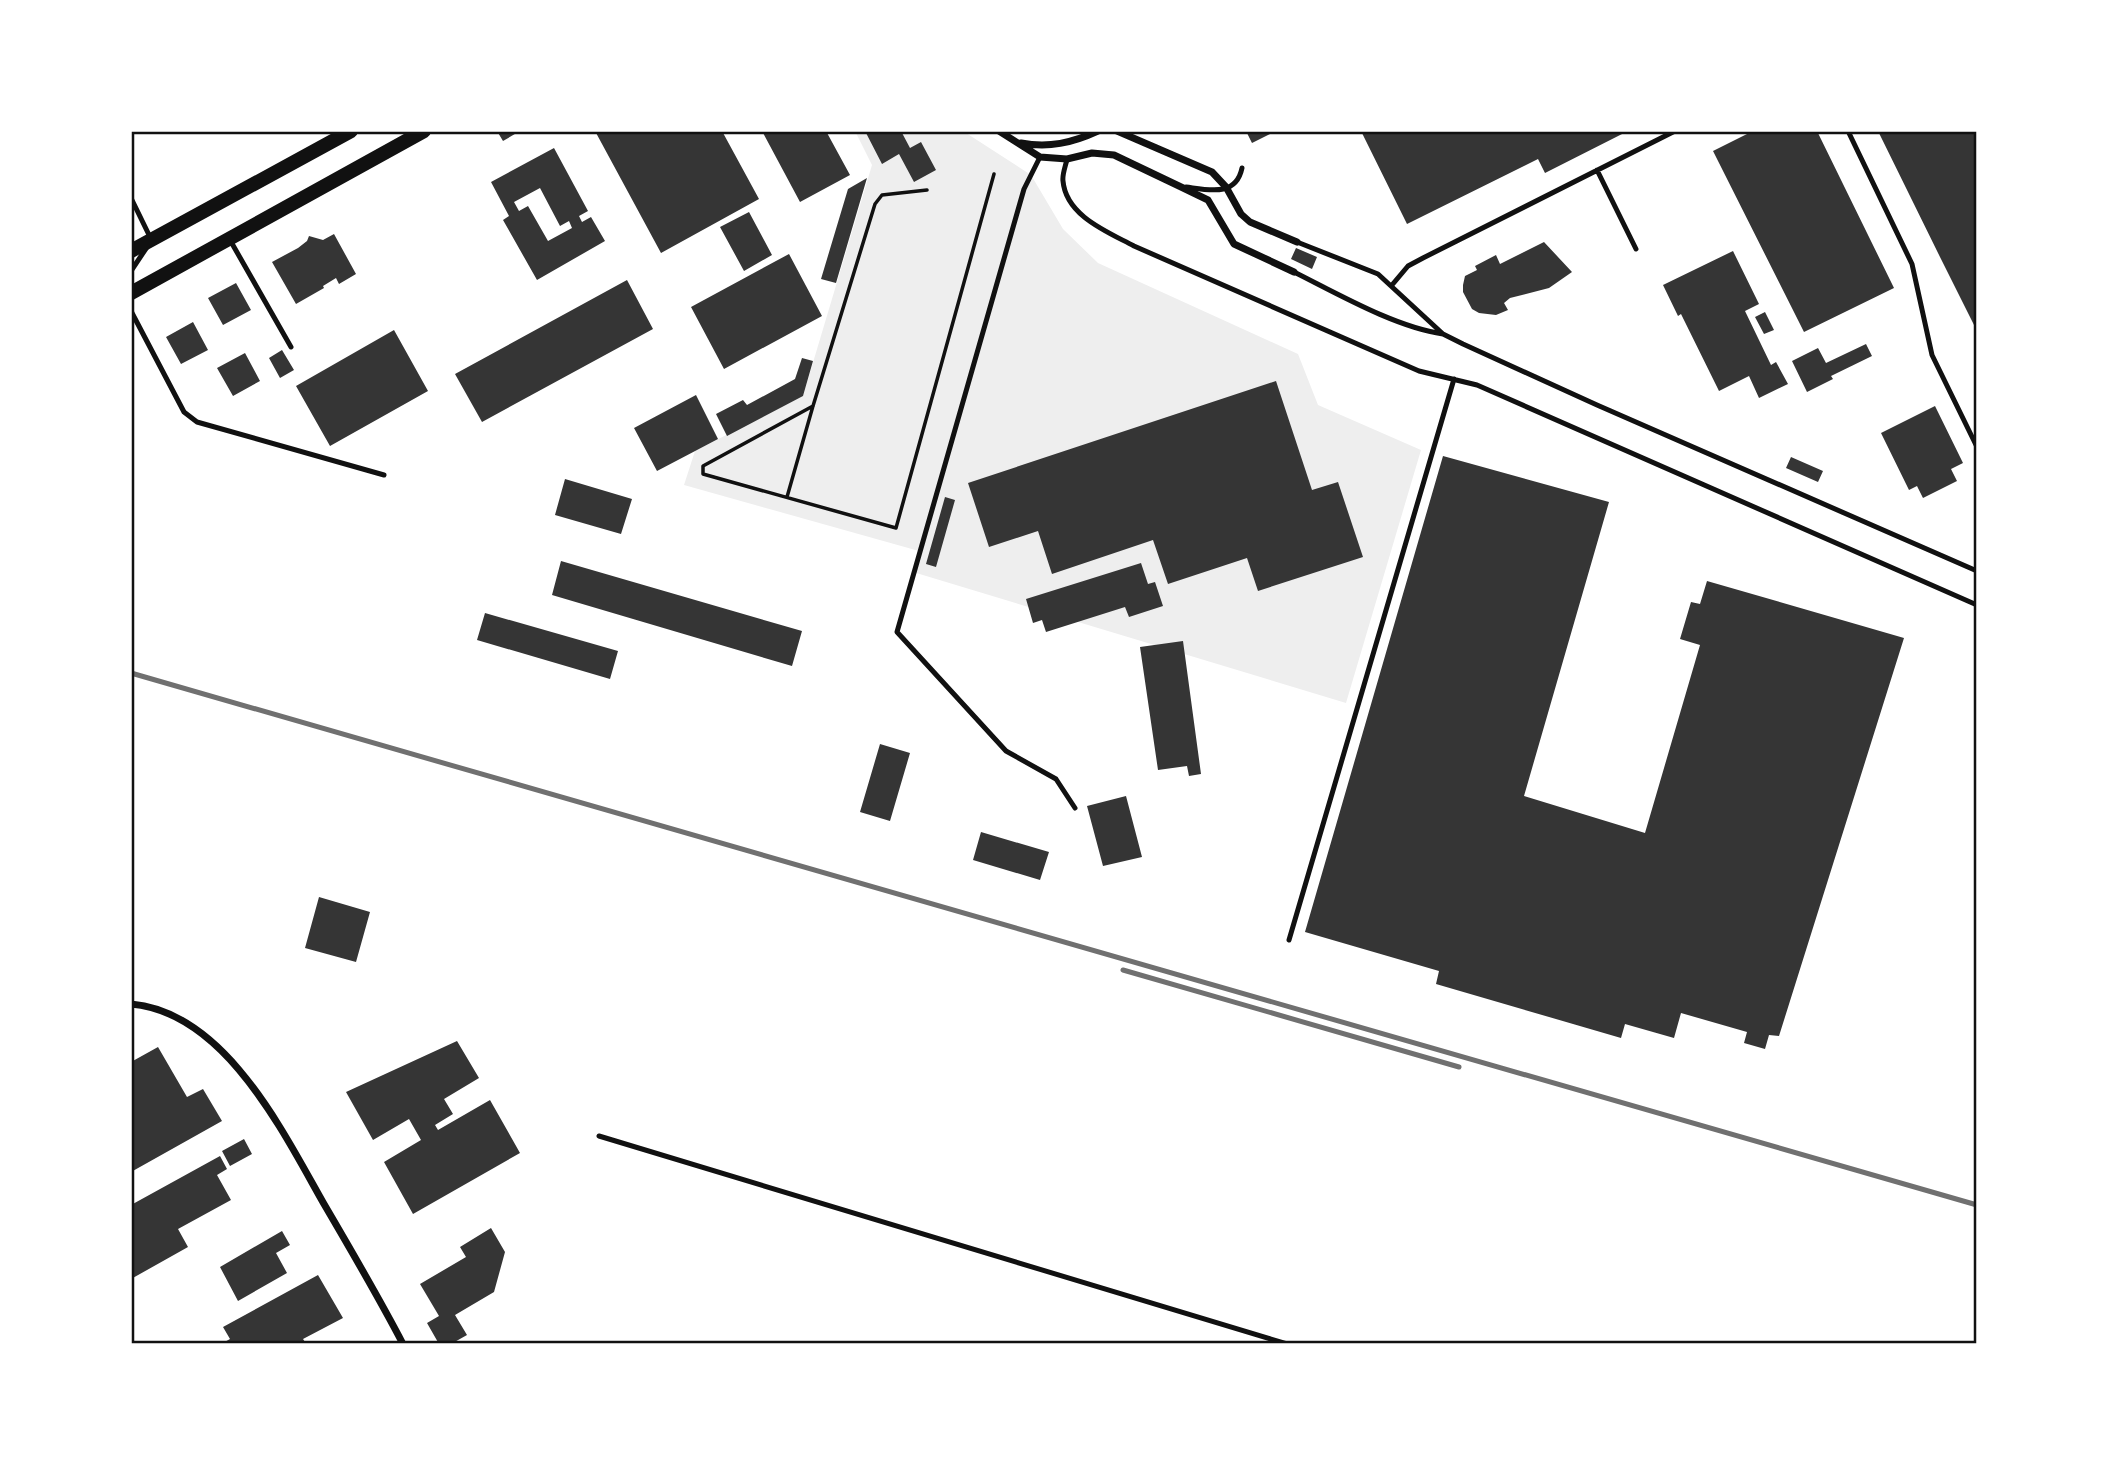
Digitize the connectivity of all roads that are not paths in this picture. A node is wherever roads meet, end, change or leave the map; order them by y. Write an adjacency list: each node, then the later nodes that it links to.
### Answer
1 (351, 131): 17 (main road)
2 (424, 131): 16 (main road)
3 (999, 131): 8 (street)
4 (1098, 131): 8 (street)
5 (1117, 131): 14 (street)
6 (1675, 131): 12 (lane)
7 (1849, 131): 29 (lane)
8 (1017, 142): 9 (street)
9 (1040, 157): 10 (street); 33 (lane)
10 (1067, 159): 13 (street); 28 (lane)
11 (1242, 168): 14 (lane)
12 (1597, 170): 19 (lane); 23 (lane)
13 (1179, 186): 14 (lane); 22 (street)
14 (1226, 187): 18 (street)
15 (131, 198): 17 (lane)
16 (229, 239): 24 (main road); 27 (lane)
17 (152, 240): 20 (main road); 21 (lane)
18 (1297, 242): 23 (lane)
19 (1636, 249)
20 (131, 251)
21 (131, 271)
22 (1294, 272): 26 (lane)
23 (1392, 285): 26 (lane)
24 (131, 293)
25 (131, 311): 30 (lane)
26 (1443, 334): 31 (lane)
27 (290, 347)
28 (1454, 379): 32 (lane); 34 (lane)
29 (1977, 447)
30 (384, 475)
31 (1977, 571)
32 (1977, 605)
33 (1075, 808)
34 (1289, 940)
35 (131, 1004): 37 (street)
36 (599, 1136): 38 (lane)
37 (403, 1344)
38 (1287, 1344)

